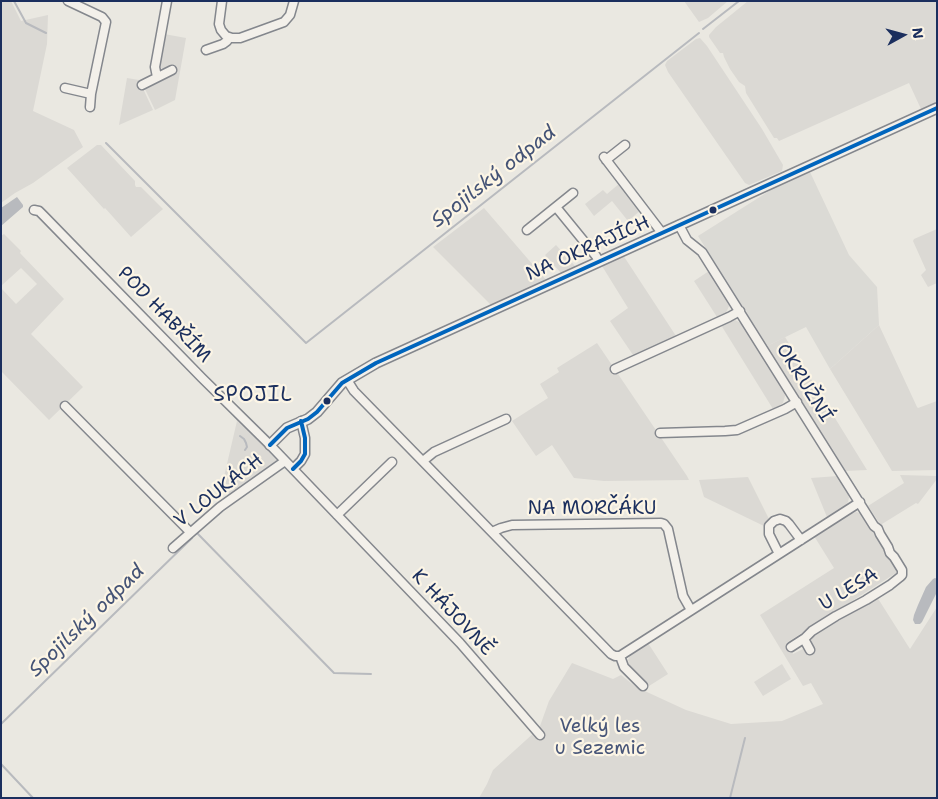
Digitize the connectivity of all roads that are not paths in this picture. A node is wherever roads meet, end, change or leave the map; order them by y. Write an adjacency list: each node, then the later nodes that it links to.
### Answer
1 (68, 1): 11 (street)
2 (167, 1): 8 (street)
3 (222, 1): 5 (street)
4 (294, 1): 5 (street)
5 (229, 38): 6 (street)
6 (206, 50)
7 (172, 70): 8 (street)
8 (157, 77): 9 (street)
9 (142, 85)
10 (65, 88): 11 (street)
11 (91, 94): 12 (street)
12 (90, 107)
13 (937, 108): 18 (street, NA OKRAJÍCH)
14 (625, 145): 20 (street)
15 (573, 193): 16 (street)
16 (556, 207): 19 (street); 21 (street)
17 (34, 210): 30 (street, POD HABŘÍM)
18 (679, 225): 20 (street, NA OKRAJÍCH); 22 (street, OKRUŽNÍ)
19 (527, 230)
20 (662, 233): 21 (street, NA OKRAJÍCH)
21 (599, 261): 24 (street, NA OKRAJÍCH)
22 (740, 311): 23 (street); 25 (street, OKRUŽNÍ)
23 (616, 369)
24 (347, 380): 28 (street, NA OKRAJÍCH); 32 (street)
25 (796, 402): 29 (street); 35 (street, OKRUŽNÍ)
26 (65, 406): 37 (street)
27 (506, 418): 32 (street)
28 (301, 422): 30 (street, NA OKRAJÍCH); 34 (street)
29 (660, 433)
30 (270, 445): 31 (street, K HÁJOVNĚ)
31 (285, 461): 34 (street, K HÁJOVNĚ); 37 (street, V LOUKÁCH)
32 (423, 461): 38 (street)
33 (392, 462): 36 (street)
34 (293, 469): 36 (street, K HÁJOVNĚ)
35 (860, 502): 39 (street); 43 (street, U LESA)
36 (337, 515): 48 (street, K HÁJOVNĚ)
37 (190, 532): 40 (street, V LOUKÁCH)
38 (492, 532): 42 (street, NA MORČÁKU); 46 (street)
39 (801, 540): 41 (street); 41 (street)
40 (173, 548)
41 (779, 554): 42 (street)
42 (691, 610): 46 (street)
43 (804, 639): 44 (street, U LESA); 45 (street)
44 (791, 647)
45 (810, 650)
46 (620, 656): 47 (street)
47 (642, 686)
48 (540, 734)

